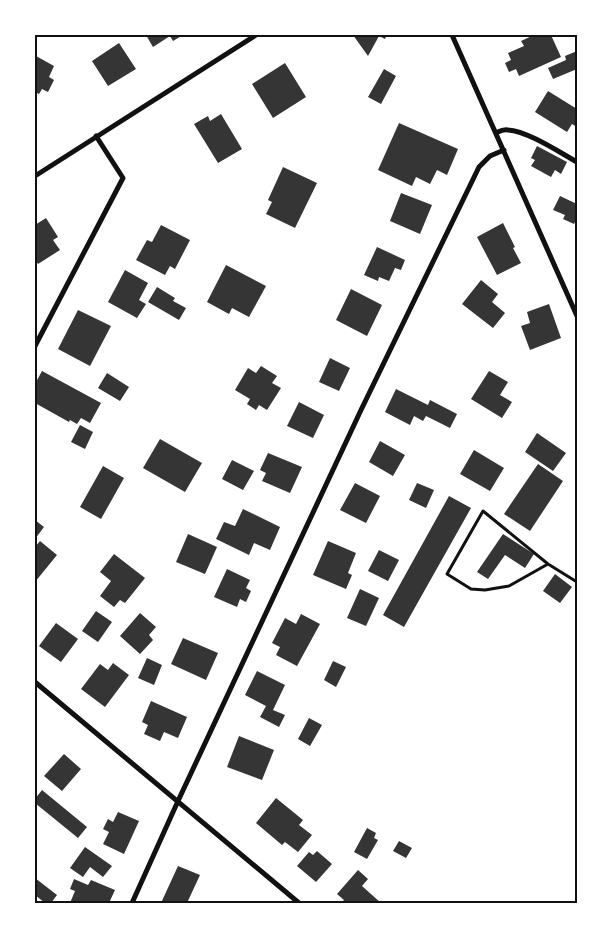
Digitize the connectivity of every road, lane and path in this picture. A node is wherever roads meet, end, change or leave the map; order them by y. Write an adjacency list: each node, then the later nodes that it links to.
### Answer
1 (256, 35): 4 (street)
2 (452, 35): 3 (street)
3 (496, 132): 5 (street); 6 (street)
4 (96, 136): 7 (street); 9 (street)
5 (504, 150): 8 (street); 13 (street)
6 (577, 162)
7 (35, 176)
8 (577, 316)
9 (35, 346)
10 (548, 564): 10 (path); 11 (path)
11 (577, 582)
12 (35, 682): 13 (street)
13 (178, 801): 14 (street); 15 (street)
14 (132, 903)
15 (299, 903)

